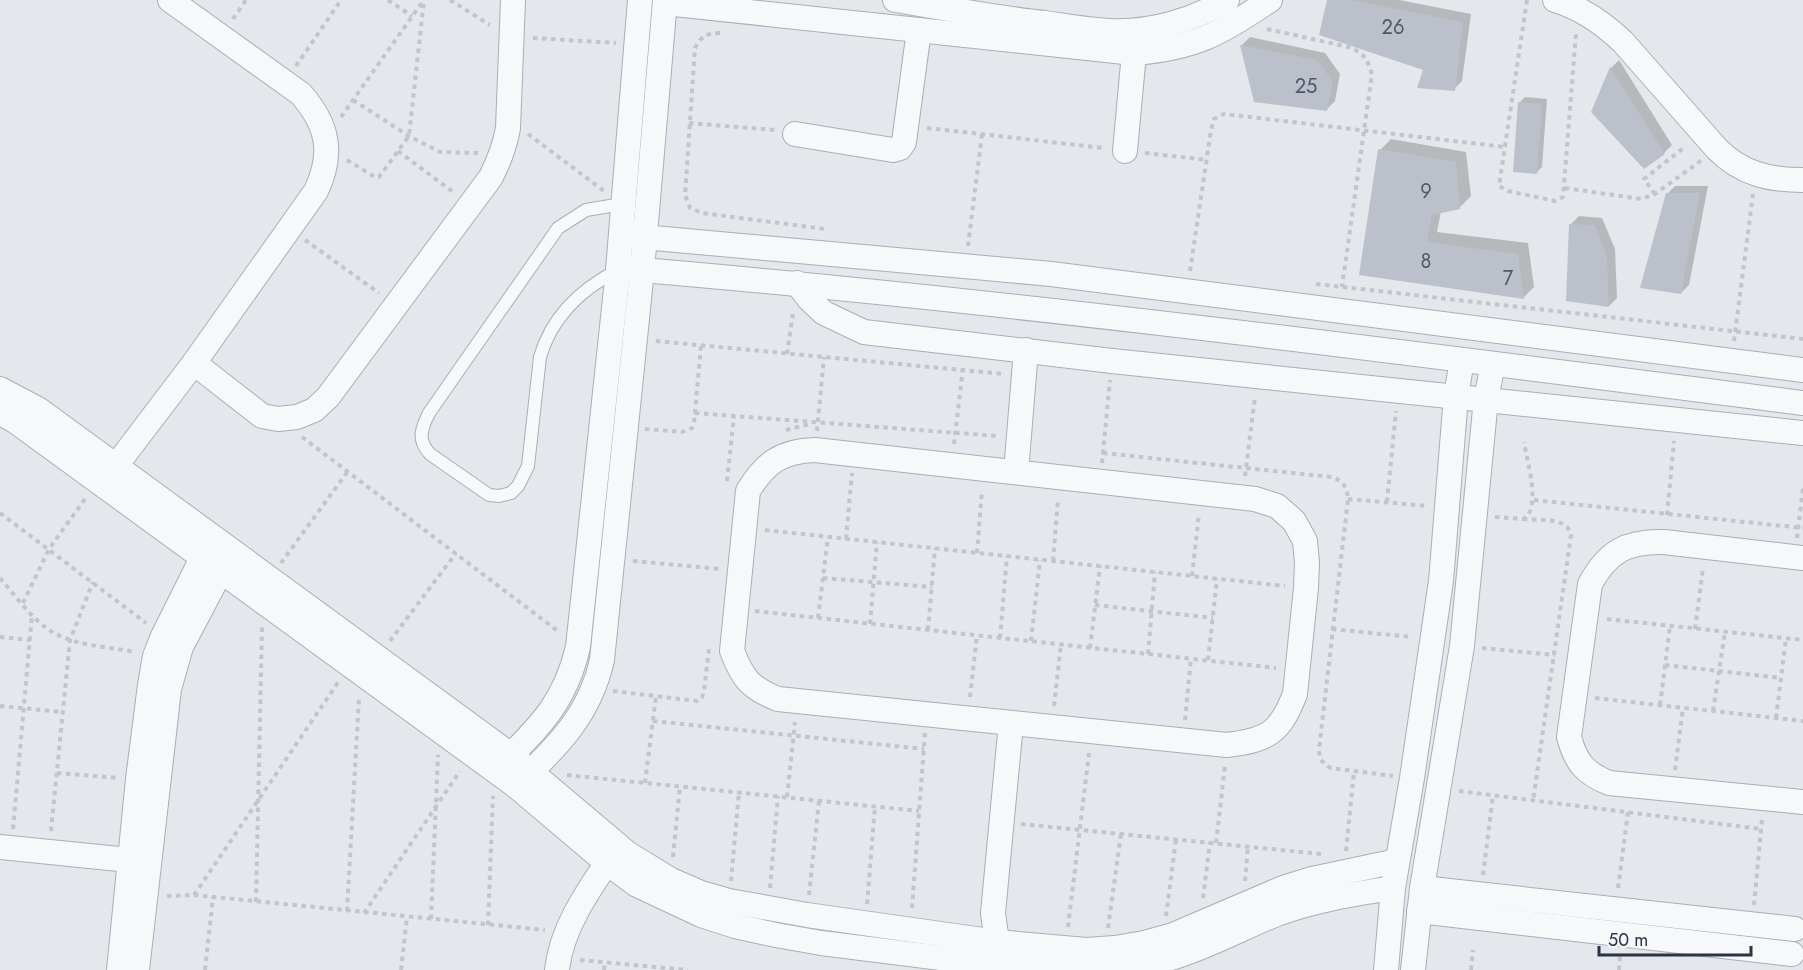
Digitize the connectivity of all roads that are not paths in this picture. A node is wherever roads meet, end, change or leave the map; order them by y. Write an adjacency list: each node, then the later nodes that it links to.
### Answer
1 (171, 0): 23 (street)
2 (513, 0): 23 (street)
3 (640, 0): 15 (street)
4 (895, 0): 9 (street)
5 (1227, 0): 9 (street)
6 (1270, 0): 11 (street)
7 (665, 2): 10 (street); 17 (street)
8 (1567, 4): 14 (street)
9 (1020, 10)
10 (920, 30): 11 (street); 12 (street)
11 (1134, 52): 13 (street)
12 (785, 132)
13 (1125, 151)
14 (1803, 180)
15 (622, 204): 16 (street); 18 (lane)
16 (621, 235): 17 (street); 18 (street)
17 (645, 236): 19 (street); 25 (street)
18 (618, 270): 19 (street); 37 (street)
19 (642, 270): 20 (street); 38 (street)
20 (797, 283): 21 (street); 22 (street)
21 (1026, 350): 27 (street); 32 (street)
22 (1462, 360): 24 (street); 27 (street)
23 (194, 363): 33 (street)
24 (1493, 364): 28 (street); 29 (street)
25 (1803, 370)
26 (0, 388): 33 (street)
27 (1456, 396): 28 (street); 44 (street)
28 (1486, 399): 31 (street); 45 (street)
29 (1803, 403)
30 (0, 413): 33 (street)
31 (1803, 433)
32 (1016, 472): 40 (street); 40 (street)
33 (106, 474): 35 (street); 36 (street)
34 (1799, 557): 46 (street)
35 (211, 565): 36 (street); 41 (street); 41 (street)
36 (266, 590): 39 (street)
37 (578, 646): 38 (street); 42 (street)
38 (603, 649): 43 (street)
39 (362, 666): 42 (street); 42 (street)
40 (1011, 723): 54 (street)
41 (153, 736): 48 (street); 59 (street)
42 (502, 763): 43 (street)
43 (524, 779): 50 (street); 54 (street)
44 (1410, 791): 45 (street); 49 (street)
45 (1437, 793): 52 (street)
46 (1803, 802)
47 (5, 847): 48 (street)
48 (129, 860): 58 (street)
49 (1396, 861): 51 (street); 55 (street)
50 (607, 863): 54 (street); 57 (street)
51 (1393, 888): 60 (street); 61 (street)
52 (1420, 899): 53 (street); 56 (street); 62 (street)
53 (1799, 926): 56 (street)
54 (985, 958): 55 (street)
55 (1070, 959)
56 (1798, 960)
57 (558, 964)
58 (119, 970)
59 (137, 970)
60 (1086, 970)
61 (1386, 970)
62 (1413, 970)

